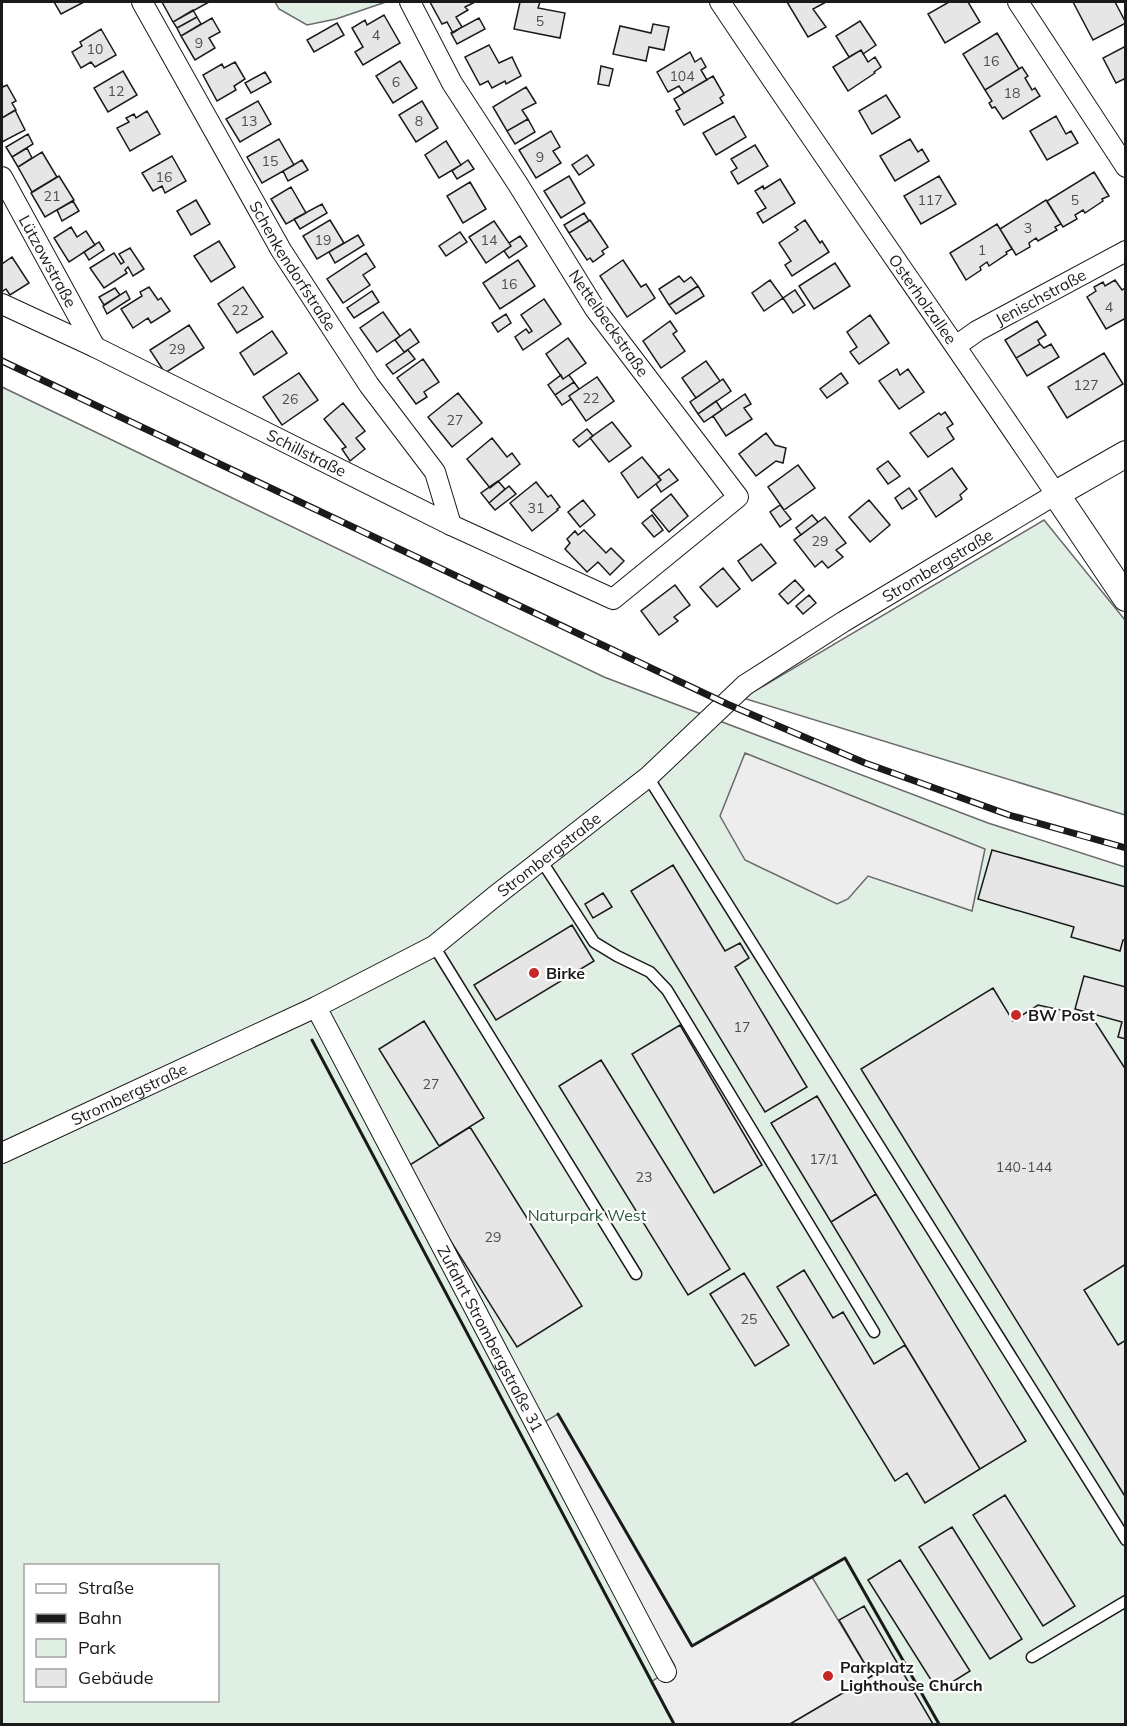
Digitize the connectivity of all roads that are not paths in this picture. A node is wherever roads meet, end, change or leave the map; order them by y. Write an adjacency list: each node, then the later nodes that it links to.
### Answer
1 (142, 2): 13 (street, Schenkendorfstraße)
2 (410, 2): 15 (street, Nettelbeckstraße)
3 (720, 2): 9 (street, Osterholzallee)
4 (1018, 2): 5 (street)
5 (1125, 167)
6 (2, 177): 10 (street, Lützowstraße)
7 (1125, 251): 9 (street, Jenischstraße)
8 (2, 304): 10 (street, Schillstraße)
9 (956, 346): 12 (street, Osterholzallee)
10 (95, 347): 13 (street, Schillstraße)
11 (1125, 454): 12 (street)
12 (1056, 494): 14 (street, Osterholzallee); 16 (street, Strombergstraße)
13 (451, 525): 15 (street, Schillstraße)
14 (1125, 598)
15 (613, 599)
16 (648, 777): 17 (street, Strombergstraße); 23 (lane)
17 (541, 860): 18 (street, Strombergstraße); 22 (lane)
18 (434, 946): 19 (street, Strombergstraße); 21 (lane)
19 (316, 1007): 20 (street, Strombergstraße); 26 (street, Zufahrt Strombergstraße 31)
20 (2, 1153)
21 (636, 1274)
22 (874, 1332)
23 (1125, 1540)
24 (1125, 1601): 25 (lane)
25 (1032, 1657)
26 (666, 1672)

